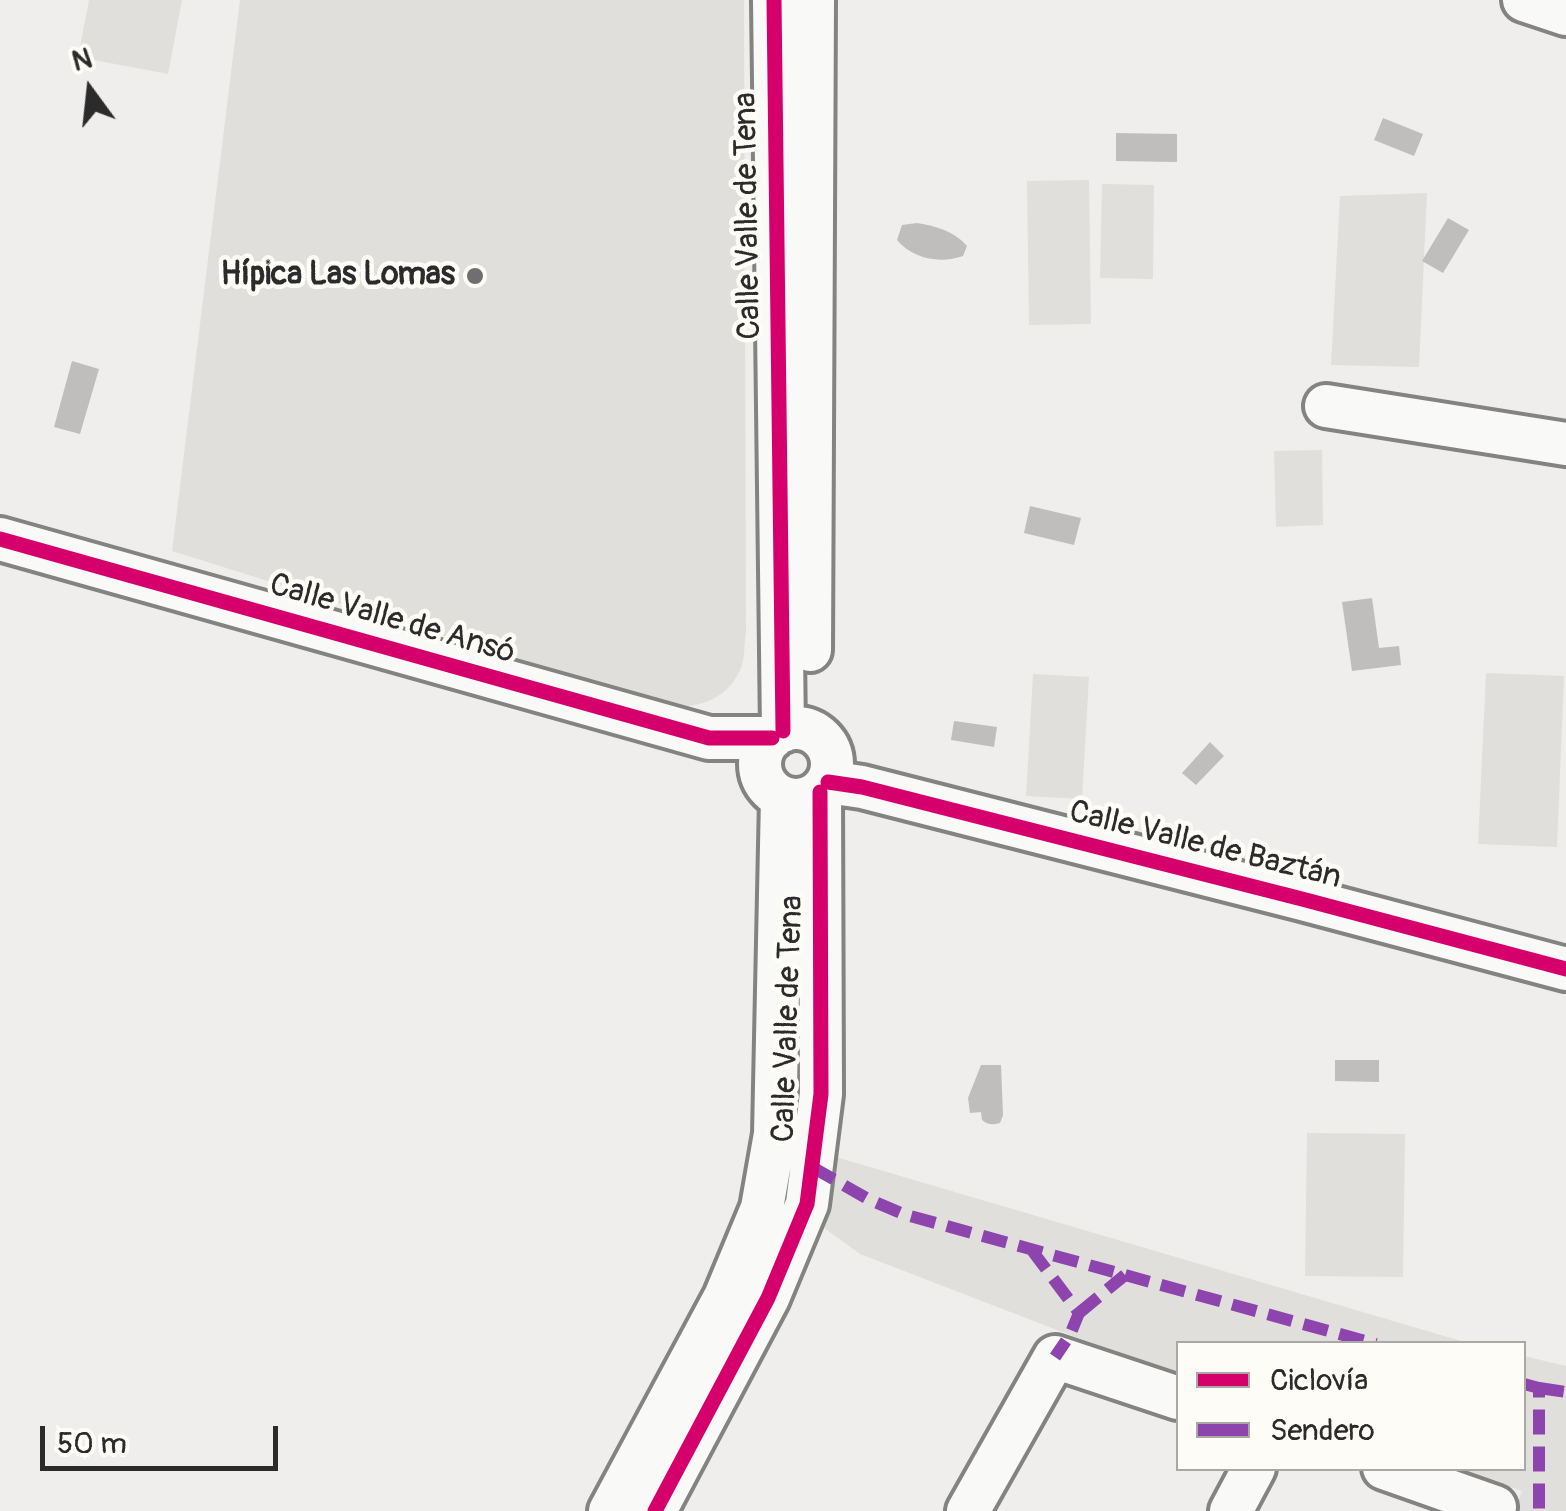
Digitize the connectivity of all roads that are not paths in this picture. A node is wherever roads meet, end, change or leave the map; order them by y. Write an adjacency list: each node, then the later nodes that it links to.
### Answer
1 (774, 0): 8 (street, Calle Valle de Tena)
2 (814, 0): 8 (street, Calle Valle de Tena)
3 (1524, 0): 4 (street)
4 (1566, 14)
5 (1326, 406): 6 (street)
6 (1566, 444)
7 (0, 539): 8 (street, Calle Valle de Ansó)
8 (806, 766): 9 (street, Calle Valle de Baztán); 13 (street, Calle Valle de Tena); 14 (street, Calle Valle de Tena)
9 (1566, 969)
10 (1176, 1397): 15 (street)
11 (1252, 1471): 16 (street)
12 (1393, 1471): 17 (street)
13 (610, 1511)
14 (655, 1511)
15 (968, 1511)
16 (1231, 1511)
17 (1493, 1511)

